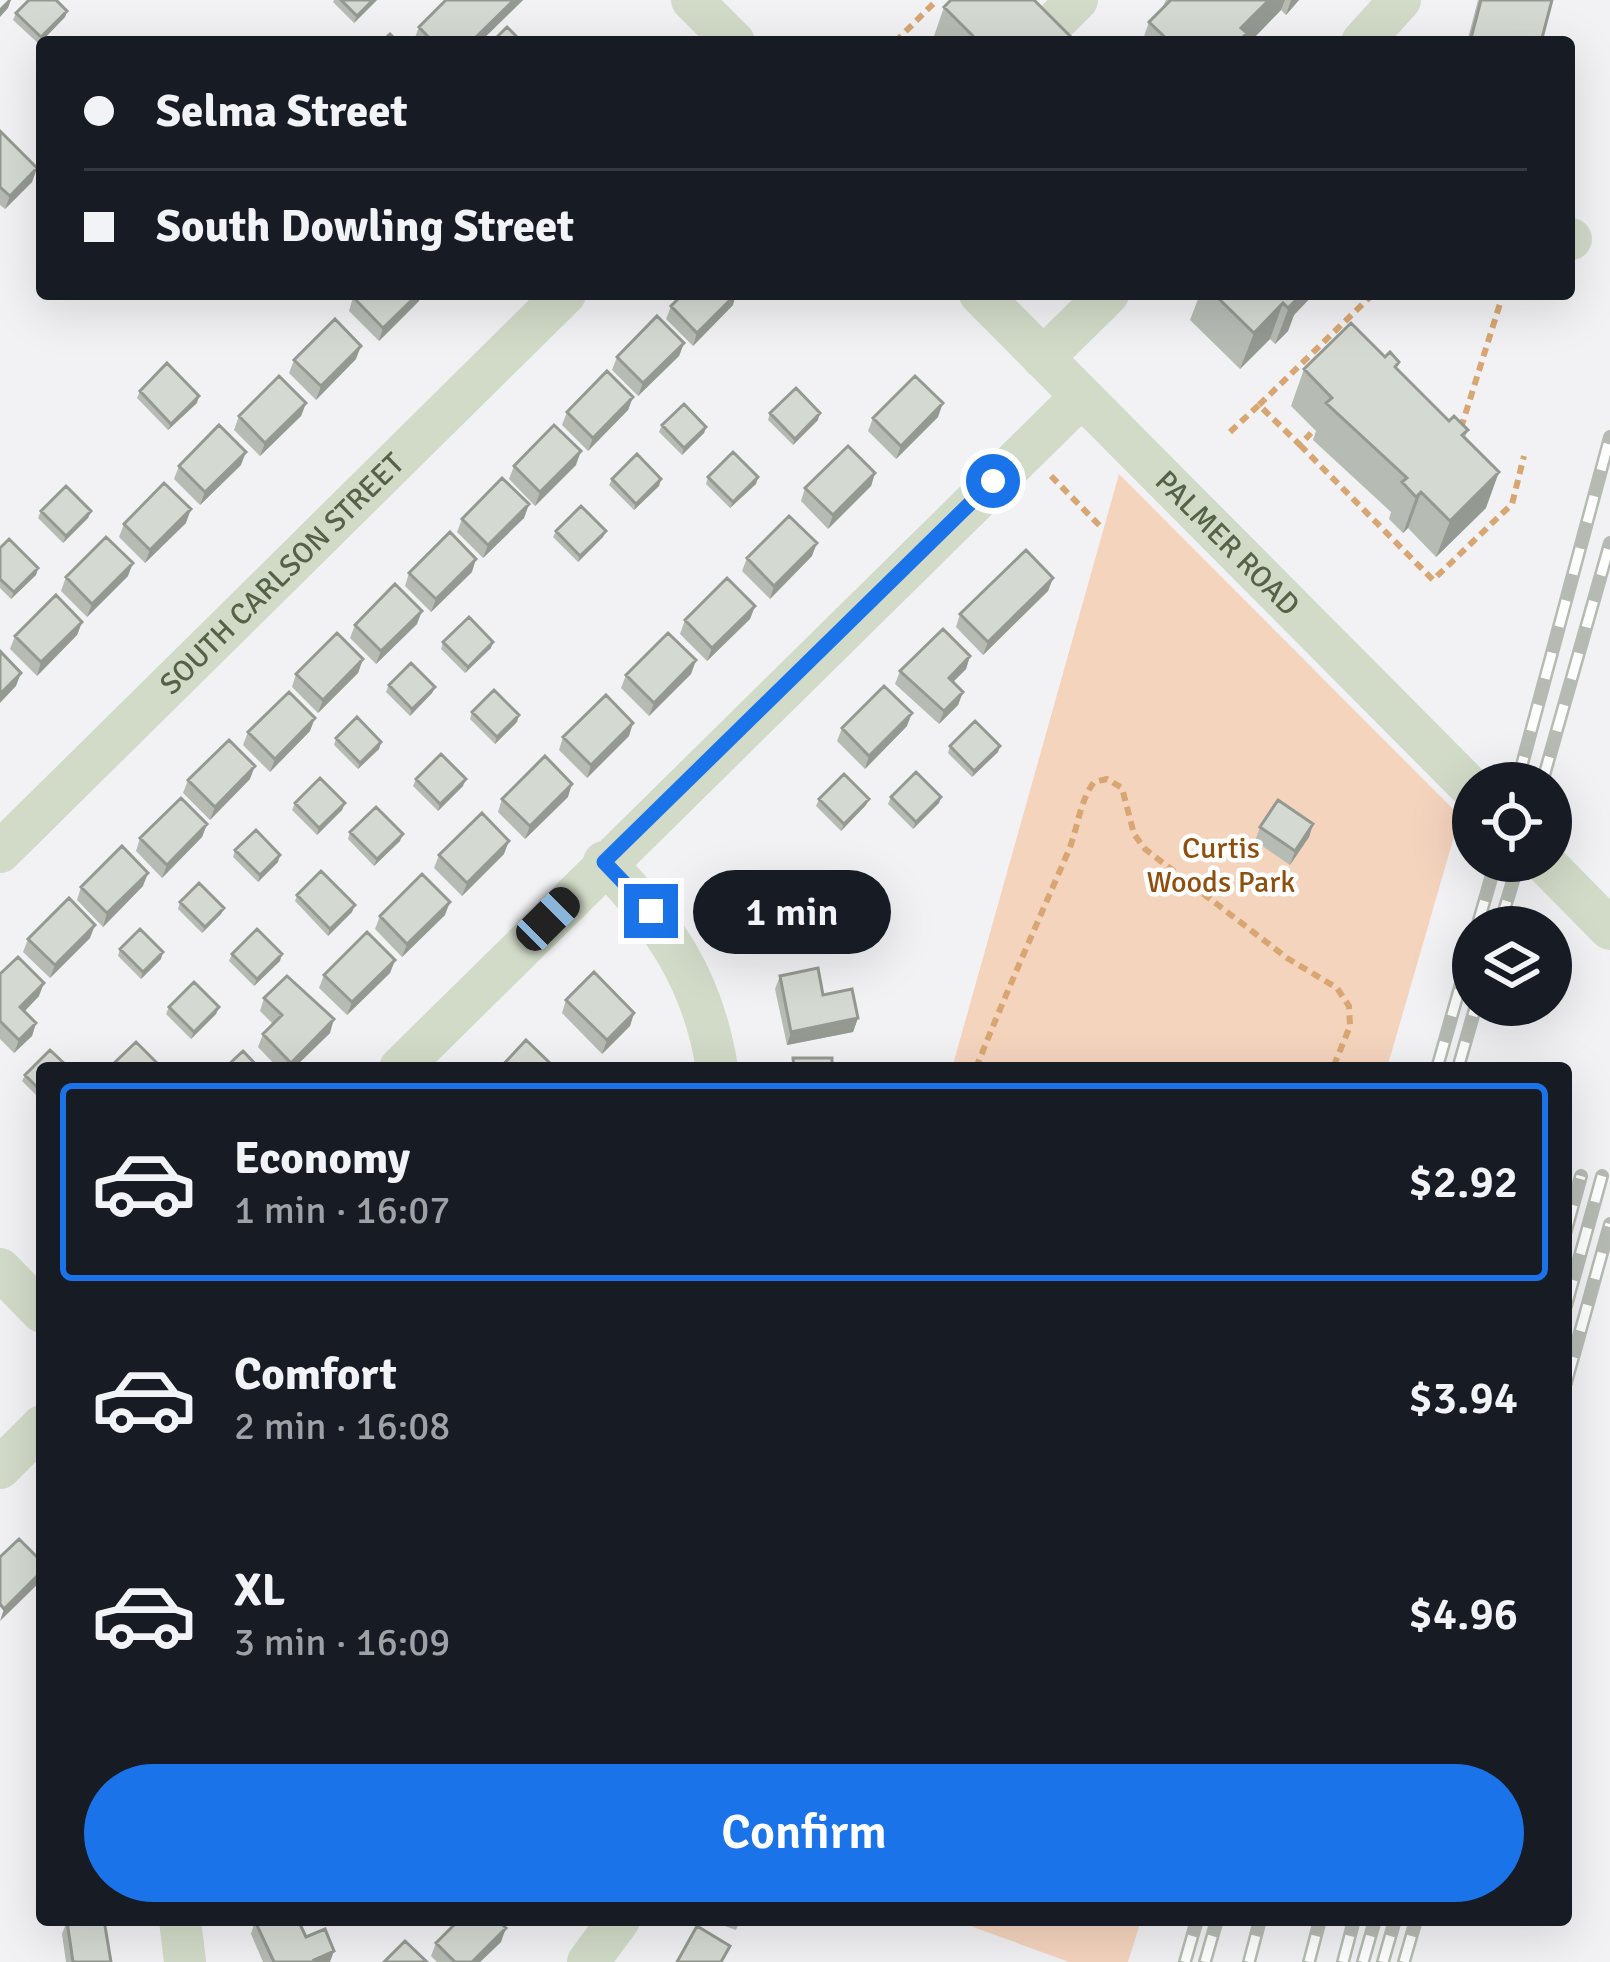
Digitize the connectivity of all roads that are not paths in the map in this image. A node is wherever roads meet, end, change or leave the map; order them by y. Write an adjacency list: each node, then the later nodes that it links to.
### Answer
1 (692, 0): 3 (street)
2 (1400, 0): 4 (street)
3 (728, 36)
4 (1367, 36)
5 (559, 300): 11 (street, SOUTH CARLSON STREET)
6 (986, 300): 8 (street, PALMER ROAD)
7 (1102, 300): 8 (street)
8 (1042, 358): 9 (street, PALMER ROAD)
9 (1081, 397): 10 (street, PALMER ROAD); 12 (street)
10 (1452, 769)
11 (0, 852)
12 (604, 862): 15 (street); 16 (street)
13 (1564, 882): 14 (street)
14 (1610, 929)
15 (406, 1062)
16 (716, 1062)
17 (0, 1269): 18 (street)
18 (36, 1306)
19 (36, 1432): 20 (street)
20 (0, 1468)
21 (181, 1926): 23 (street)
22 (615, 1926): 24 (street)
23 (185, 1962)
24 (589, 1962)

